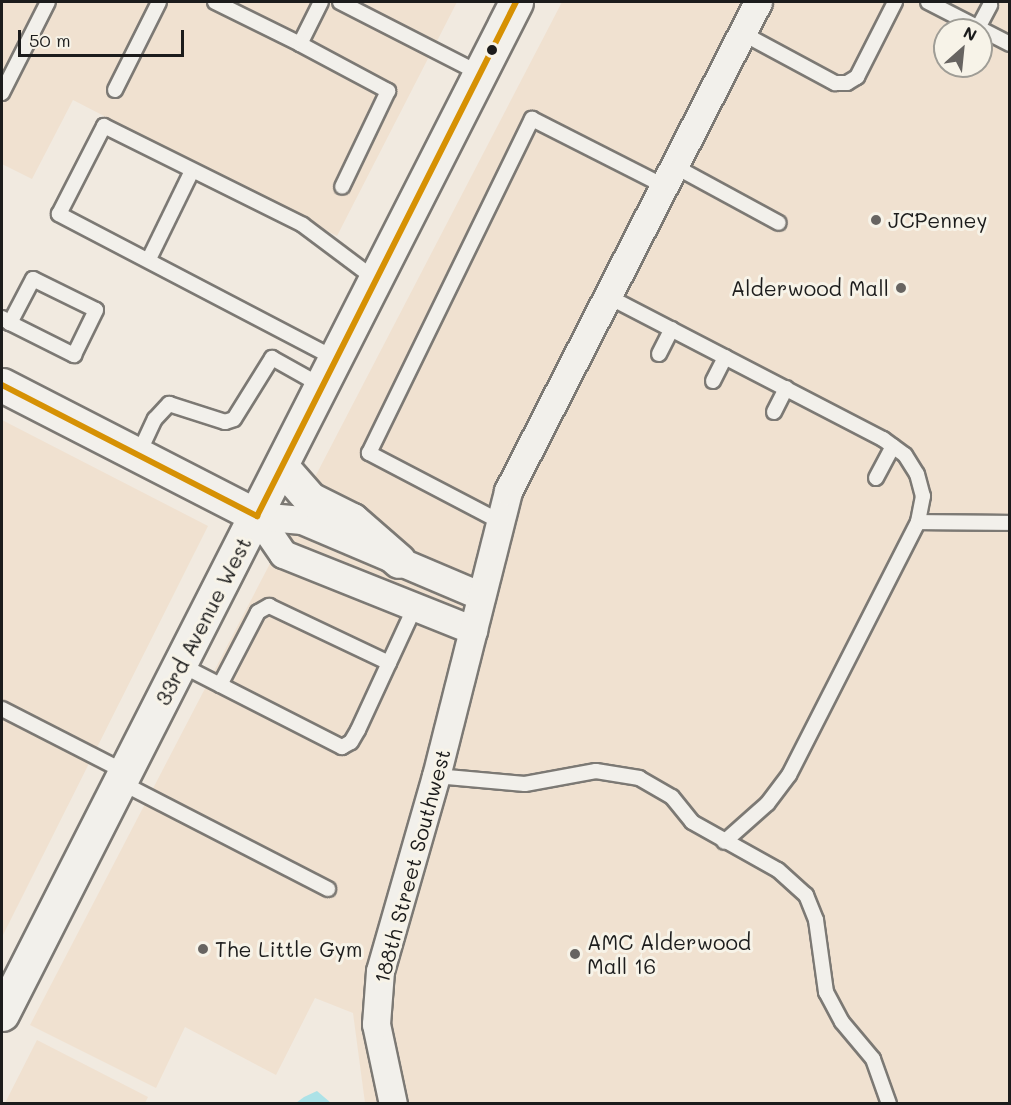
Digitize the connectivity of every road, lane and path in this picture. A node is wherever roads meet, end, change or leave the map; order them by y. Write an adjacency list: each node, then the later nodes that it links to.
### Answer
1 (48, 2): 19 (lane)
2 (159, 2): 18 (lane)
3 (215, 2): 15 (lane)
4 (321, 2): 15 (lane)
5 (340, 2): 17 (lane)
6 (516, 2): 17 (street, 33rd Avenue West)
7 (758, 2): 13 (street, 188th Street Southwest)
8 (895, 2): 13 (lane)
9 (928, 2): 11 (lane)
10 (990, 5): 12 (lane)
11 (959, 18)
12 (983, 18)
13 (742, 33): 21 (street, 188th Street Southwest)
14 (993, 36): 16 (lane)
15 (300, 44): 22 (lane)
16 (1010, 44)
17 (479, 73): 25 (street, 33rd Avenue West)
18 (115, 90)
19 (2, 93)
20 (192, 171): 24 (lane); 24 (lane); 25 (lane)
21 (669, 176): 23 (lane); 26 (street, 188th Street Southwest); 41 (lane)
22 (342, 187)
23 (779, 223)
24 (150, 260): 31 (lane)
25 (377, 280): 31 (street, 33rd Avenue West)
26 (609, 297): 28 (lane); 41 (street, 188th Street Southwest)
27 (6, 321): 27 (lane)
28 (672, 329): 29 (lane); 30 (lane)
29 (659, 354)
30 (725, 357): 32 (lane); 34 (lane)
31 (329, 373): 37 (lane); 38 (street, 33rd Avenue West)
32 (713, 381)
33 (2, 386): 37 (street)
34 (786, 388): 35 (lane); 36 (lane)
35 (774, 412)
36 (893, 446): 39 (lane); 42 (lane)
37 (138, 455): 40 (street)
38 (282, 467): 40 (street, 33rd Avenue West); 44 (street)
39 (876, 478)
40 (257, 516): 44 (street); 46 (street); 49 (street, 33rd Avenue West)
41 (499, 521): 45 (street, 188th Street Southwest)
42 (918, 522): 43 (lane); 54 (lane)
43 (1010, 523)
44 (399, 561): 45 (street)
45 (479, 595): 47 (street, 188th Street Southwest)
46 (414, 609): 47 (street); 48 (lane)
47 (473, 630): 52 (street, 188th Street Southwest)
48 (389, 663): 50 (lane); 50 (lane)
49 (181, 664): 50 (lane); 53 (street, 33rd Avenue West)
50 (220, 685)
51 (2, 709): 53 (lane)
52 (436, 776): 54 (lane); 57 (street, 188th Street Southwest)
53 (123, 777): 55 (lane); 56 (street, 33rd Avenue West)
54 (724, 842): 58 (lane)
55 (328, 889)
56 (2, 1014)
57 (393, 1104)
58 (889, 1104)

